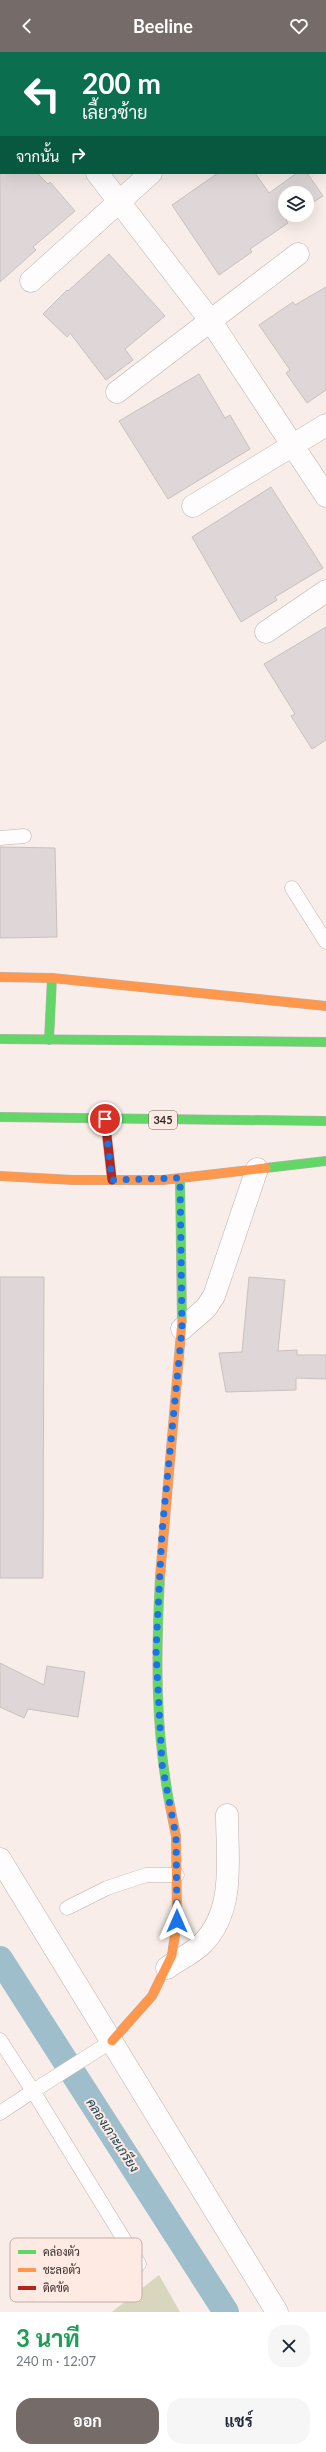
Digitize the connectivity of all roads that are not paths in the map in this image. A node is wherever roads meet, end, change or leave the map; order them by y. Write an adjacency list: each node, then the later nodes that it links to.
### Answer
1 (98, 174): 3 (street)
2 (150, 174): 3 (street)
3 (119, 201): 5 (street); 6 (street)
4 (298, 254): 6 (street)
5 (31, 281)
6 (210, 320): 7 (street); 9 (street)
7 (117, 392)
8 (326, 425): 9 (street)
9 (292, 446): 10 (street); 11 (street)
10 (326, 496)
11 (192, 506)
12 (326, 591): 13 (street)
13 (266, 632)
14 (24, 836): 15 (lane)
15 (0, 838)
16 (292, 888): 17 (lane)
17 (326, 942)
18 (0, 977): 19 (main road)
19 (52, 978): 20 (main road); 22 (main road)
20 (326, 1006)
21 (0, 1039): 22 (main road)
22 (48, 1040): 23 (main road)
23 (326, 1042)
24 (0, 1117): 25 (main road, 345)
25 (105, 1119): 26 (main road, 345); 31 (main road)
26 (326, 1121)
27 (326, 1161): 28 (main road)
28 (257, 1169): 30 (main road); 32 (street)
29 (0, 1176): 31 (main road)
30 (180, 1178): 31 (main road); 32 (main road)
31 (112, 1180)
32 (182, 1329): 35 (main road)
33 (227, 1815): 37 (street)
34 (0, 1859): 39 (street)
35 (177, 1875): 36 (lane); 37 (main road)
36 (68, 1908)
37 (167, 1968): 39 (main road)
38 (0, 2040): 40 (lane)
39 (112, 2041): 40 (lane); 43 (street)
40 (33, 2091): 41 (lane); 42 (lane)
41 (0, 2113)
42 (123, 2238)
43 (277, 2312)

